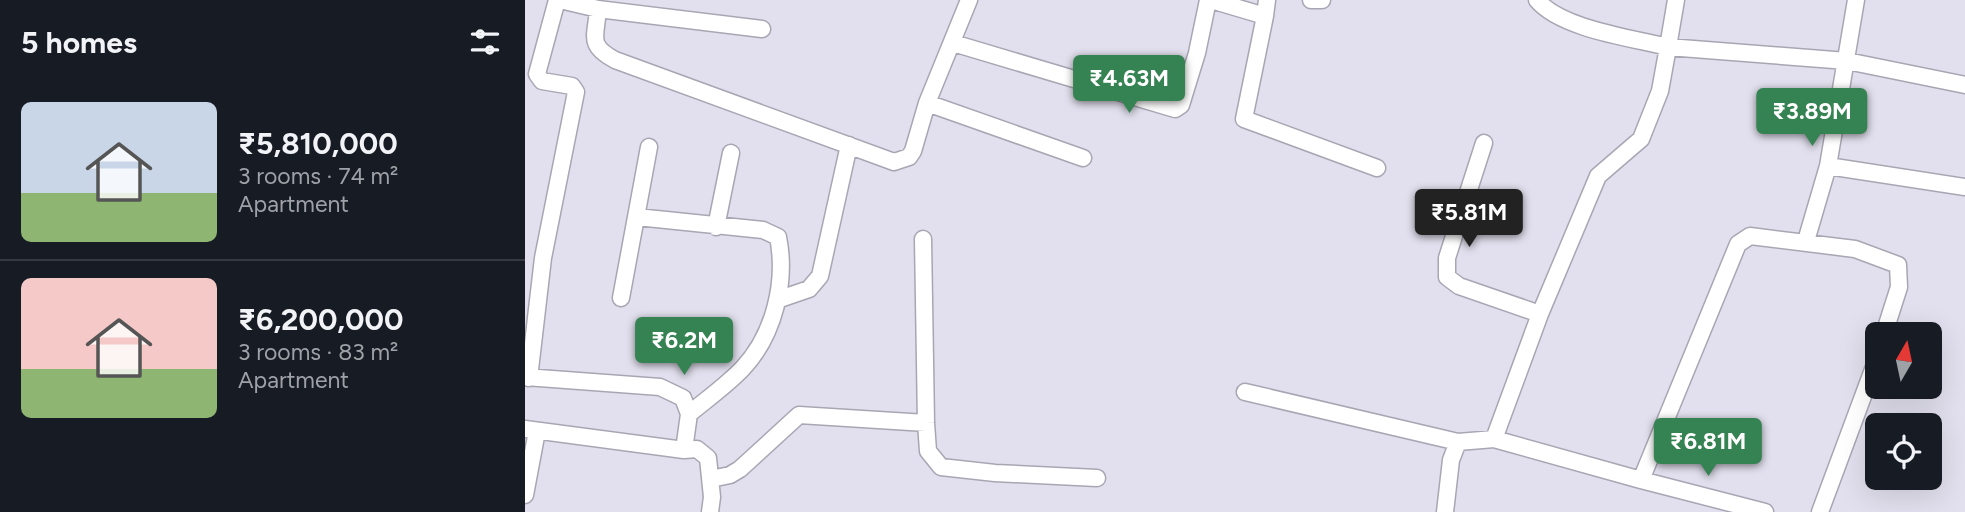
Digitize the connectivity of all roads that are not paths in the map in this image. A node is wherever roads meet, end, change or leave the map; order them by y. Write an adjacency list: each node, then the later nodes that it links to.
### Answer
1 (559, 0): 10 (street); 33 (street)
2 (969, 0): 12 (street)
3 (1210, 0): 9 (street); 12 (street)
4 (1311, 0): 5 (street)
5 (1322, 0)
6 (1537, 0): 13 (street)
7 (1676, 0): 13 (street)
8 (1856, 0): 14 (street)
9 (1266, 8): 23 (street)
10 (598, 9): 11 (street); 18 (street)
11 (762, 29)
12 (953, 43): 16 (street)
13 (1668, 47): 14 (street); 31 (street)
14 (1847, 61): 15 (street); 22 (street)
15 (1965, 85)
16 (927, 103): 18 (street); 21 (street)
17 (1484, 143): 31 (street)
18 (849, 145): 30 (street)
19 (649, 148): 25 (street)
20 (731, 153): 26 (street)
21 (1083, 158)
22 (1828, 166): 24 (street); 28 (street)
23 (1377, 168)
24 (1965, 187)
25 (637, 217): 26 (street); 29 (street)
26 (716, 227): 30 (street)
27 (923, 239): 37 (street)
28 (1806, 242): 32 (street); 44 (street)
29 (621, 298)
30 (780, 299): 36 (street)
31 (1540, 314): 39 (street)
32 (1888, 322)
33 (527, 377): 36 (street)
34 (1245, 392): 40 (street)
35 (1865, 395): 49 (street)
36 (689, 414): 41 (street)
37 (926, 423): 42 (street); 43 (street)
38 (531, 430): 41 (street); 45 (street)
39 (1494, 439): 40 (street); 44 (street)
40 (1458, 442): 47 (street)
41 (684, 450): 43 (street)
42 (1097, 478)
43 (711, 479): 46 (street)
44 (1641, 480): 48 (street)
45 (525, 495)
46 (710, 512)
47 (1445, 512)
48 (1765, 512)
49 (1820, 512)

